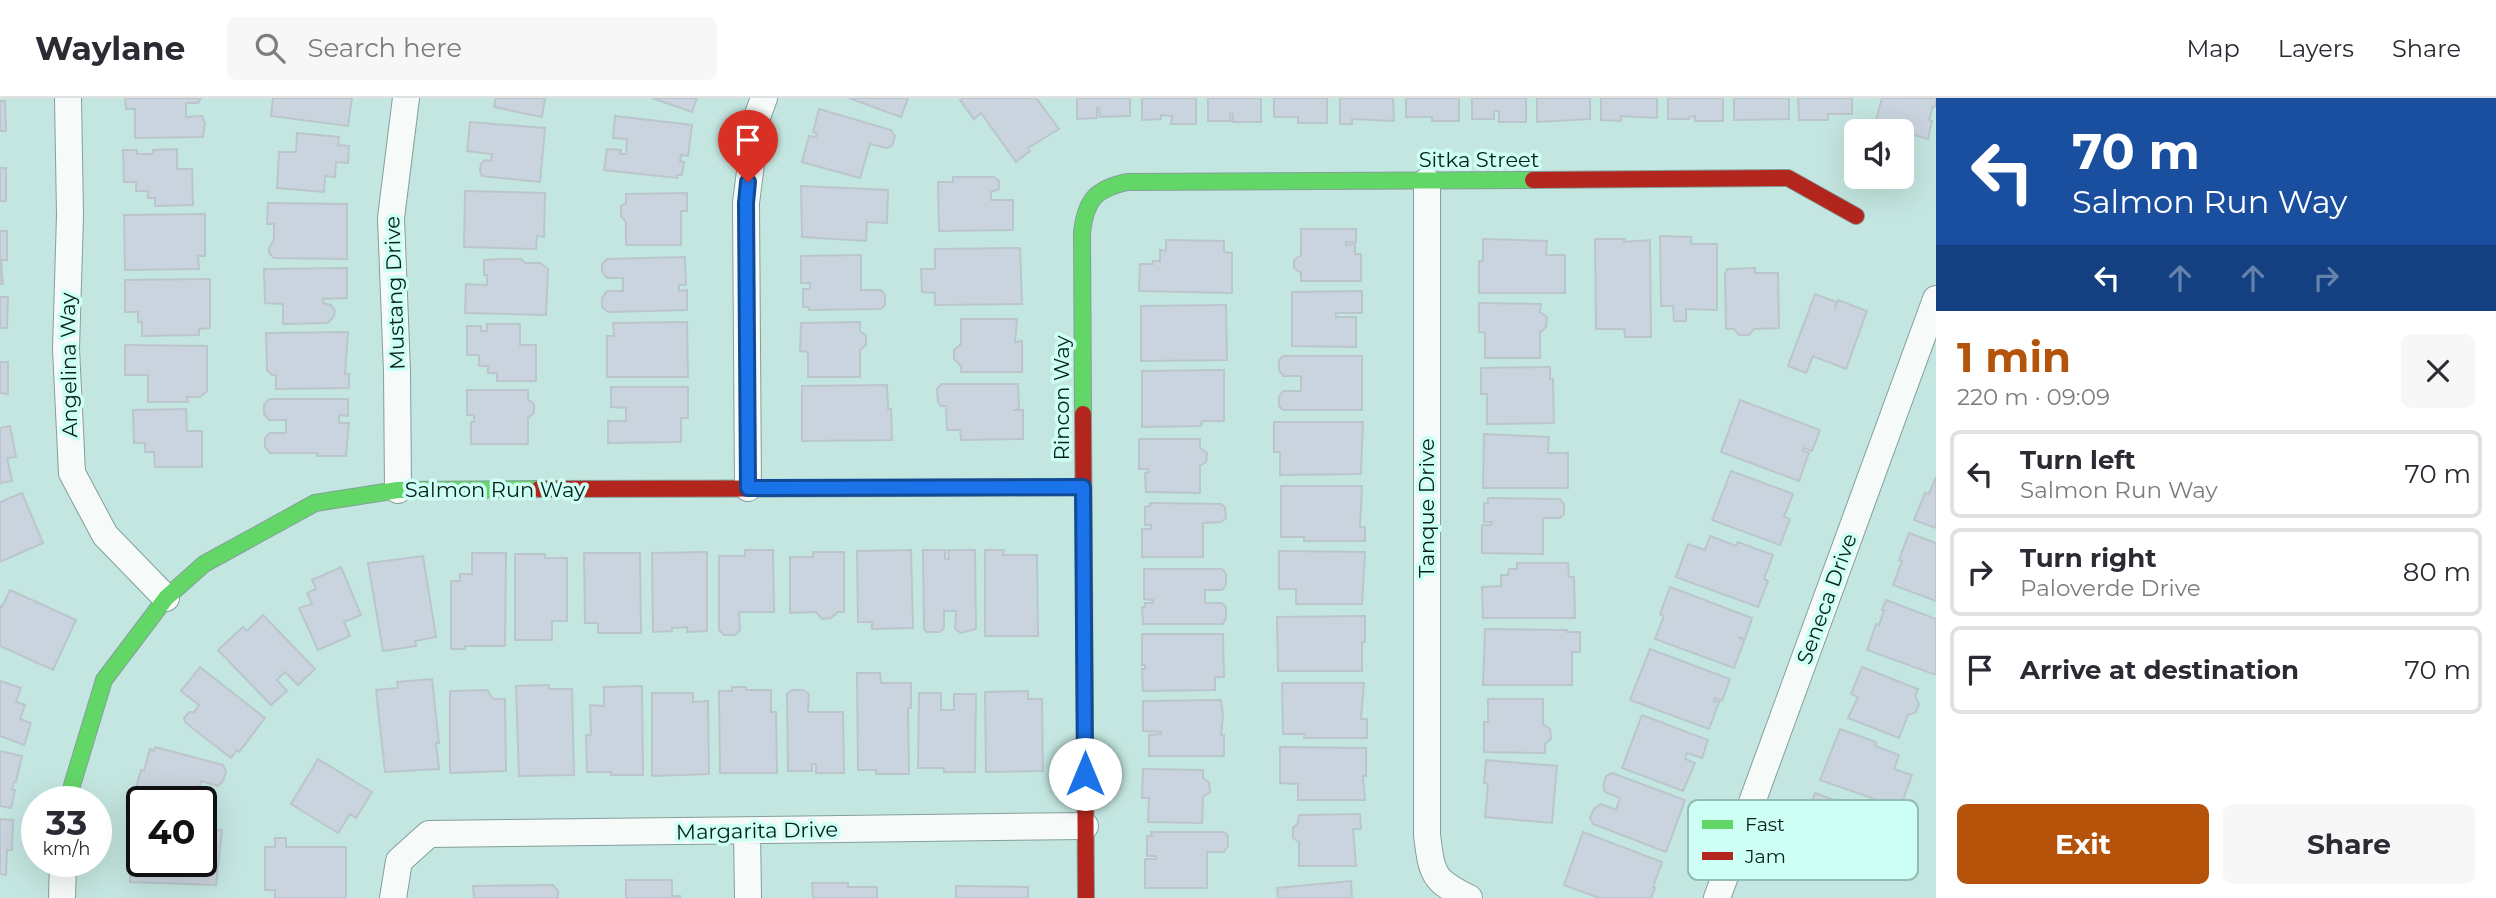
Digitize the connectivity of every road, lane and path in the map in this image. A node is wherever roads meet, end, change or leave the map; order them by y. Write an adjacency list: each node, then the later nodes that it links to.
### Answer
1 (68, 98): 11 (street, Angelina Way)
2 (406, 98): 10 (street, Mustang Drive)
3 (764, 98): 9 (street)
4 (1427, 181): 5 (street, Sitka Street); 6 (street, Sitka Street); 22 (street, Tanque Drive)
5 (1094, 195): 8 (street, Rincon Way)
6 (1856, 216)
7 (1936, 299): 13 (street, Seneca Drive)
8 (1083, 487): 9 (street, Salmon Run Way); 14 (street, Rincon Way)
9 (748, 488): 10 (street, Salmon Run Way)
10 (398, 490): 11 (street, Salmon Run Way)
11 (166, 598): 12 (street, Salmon Run Way)
12 (72, 786)
13 (1753, 800)
14 (1086, 826): 15 (street, Margarita Drive); 21 (street, Rincon Way)
15 (747, 831): 19 (street, Margarita Drive); 20 (street)
16 (63, 877): 18 (street)
17 (1724, 880): 23 (street, Seneca Drive)
18 (62, 898)
19 (393, 898)
20 (748, 898)
21 (1086, 898)
22 (1469, 898)
23 (1717, 898)

